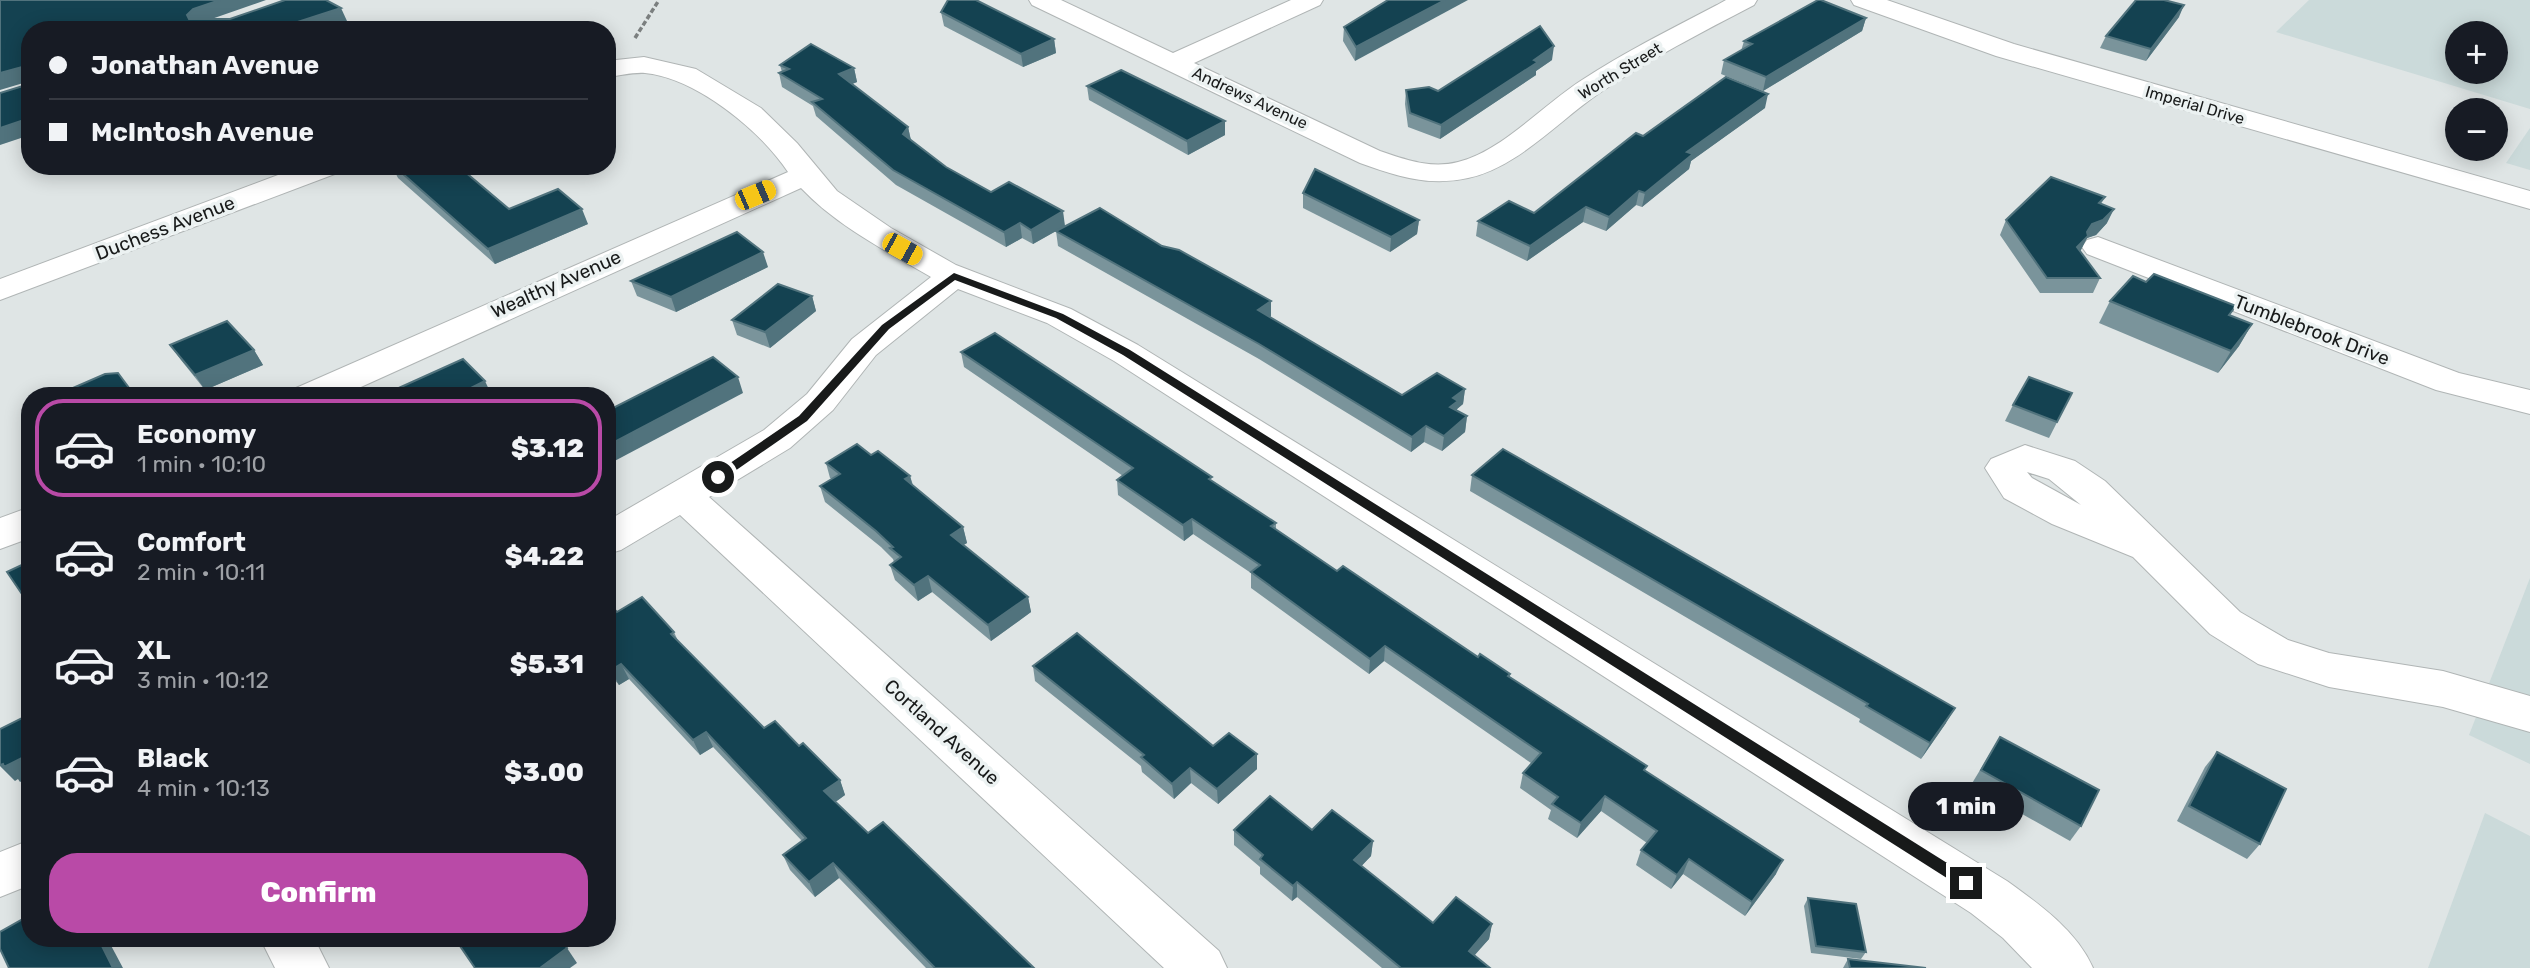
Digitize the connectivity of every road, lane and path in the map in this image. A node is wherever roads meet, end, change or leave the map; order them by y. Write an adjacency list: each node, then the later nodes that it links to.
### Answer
1 (659, 0): 6 (path)
2 (1041, 0): 7 (street, Andrews Avenue)
3 (1311, 0): 7 (street)
4 (1745, 0): 9 (street, Worth Street)
5 (1863, 0): 12 (street, Imperial Drive)
6 (616, 62)
7 (1174, 62): 9 (street, Andrews Avenue)
8 (616, 68): 11 (street)
9 (1463, 171)
10 (306, 175): 15 (street, Duchess Avenue)
11 (805, 175): 14 (street); 16 (street, Wealthy Avenue)
12 (2530, 200)
13 (2098, 247): 17 (street, Tumblebrook Drive)
14 (954, 276): 18 (street); 29 (street)
15 (0, 290)
16 (329, 387)
17 (2530, 402)
18 (684, 496): 21 (street); 28 (street, Cortland Avenue)
19 (21, 525): 20 (street)
20 (0, 535)
21 (616, 535)
22 (2148, 547): 23 (street)
23 (2530, 714)
24 (21, 866): 25 (street)
25 (0, 875)
26 (291, 947): 27 (street)
27 (303, 968)
28 (1201, 968)
29 (2067, 968)

